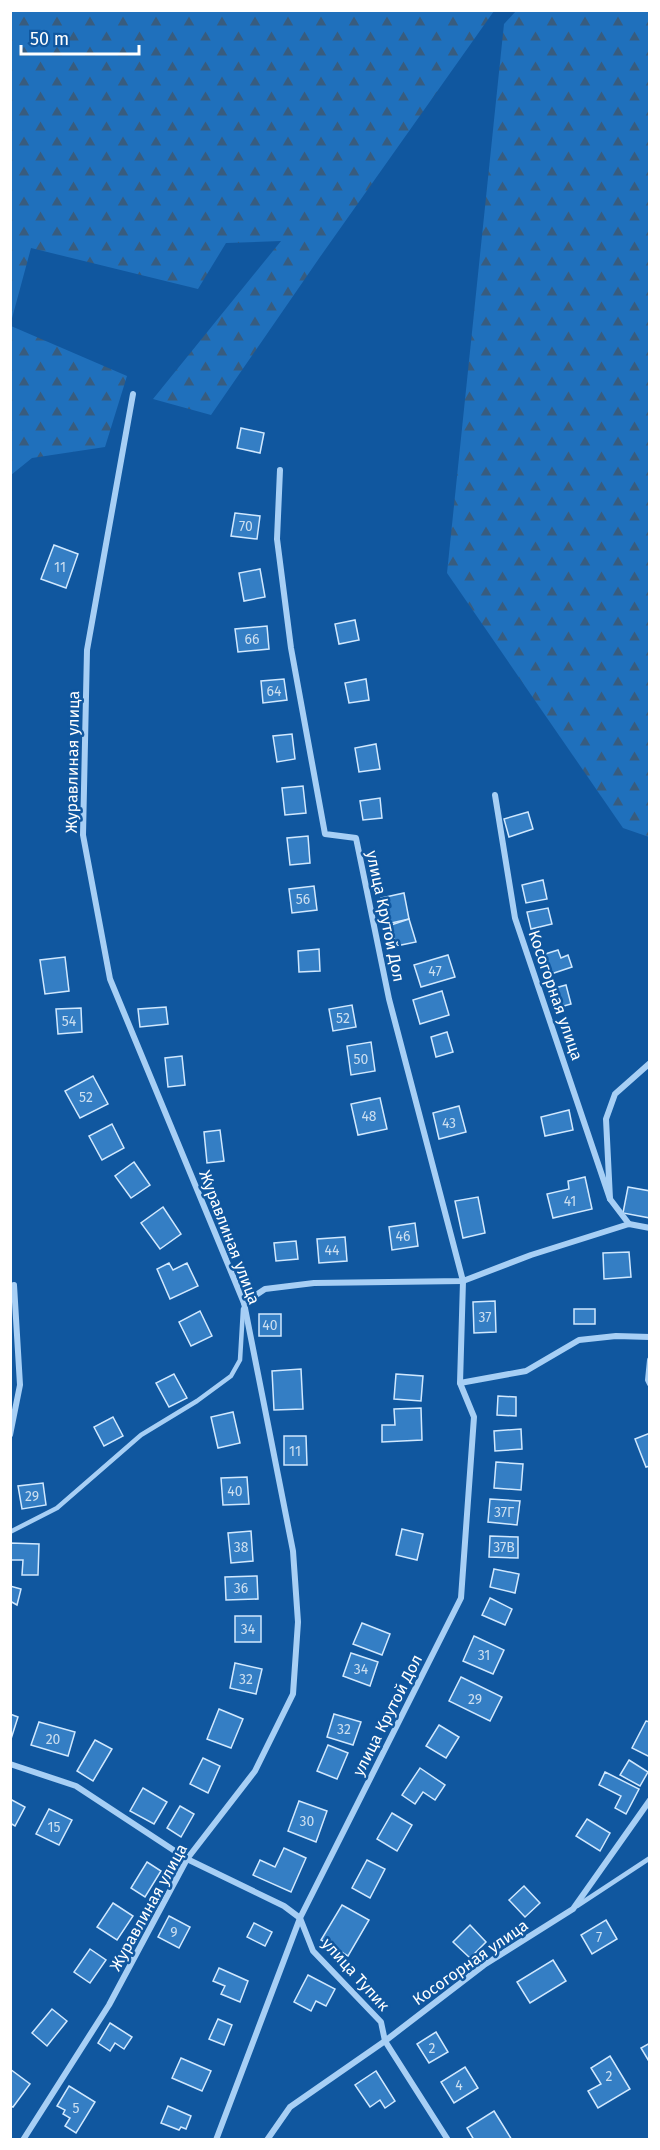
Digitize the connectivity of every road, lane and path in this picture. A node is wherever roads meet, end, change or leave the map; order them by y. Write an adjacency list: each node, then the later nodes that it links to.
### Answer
1 (133, 394): 10 (street, Журавлиная улица)
2 (280, 470): 8 (street, улица Крутой Дол)
3 (495, 795): 5 (street, Косогорная улица)
4 (650, 1064): 5 (street)
5 (610, 1199): 6 (street, Косогорная улица)
6 (629, 1224): 7 (street); 8 (street)
7 (650, 1228)
8 (463, 1281): 10 (street); 13 (street, улица Крутой Дол)
9 (14, 1285): 15 (street)
10 (244, 1303): 16 (lane); 20 (street, Журавлиная улица)
11 (650, 1337): 13 (street)
12 (650, 1360): 14 (street)
13 (460, 1383): 22 (street, улица Крутой Дол)
14 (650, 1384)
15 (10, 1435)
16 (10, 1532)
17 (10, 1764): 20 (street)
18 (650, 1800): 21 (street, Косогорная улица)
19 (650, 1858): 21 (lane, Косогорная улица)
20 (187, 1859): 22 (street); 24 (street, Журавлиная улица)
21 (573, 1909): 23 (street, Косогорная улица)
22 (300, 1918): 23 (street, улица Тупик); 25 (street, улица Крутой Дол)
23 (385, 2040): 26 (street, Косогорная улица); 27 (street, улица Тупик)
24 (23, 2139)
25 (216, 2139)
26 (267, 2139)
27 (448, 2139)

